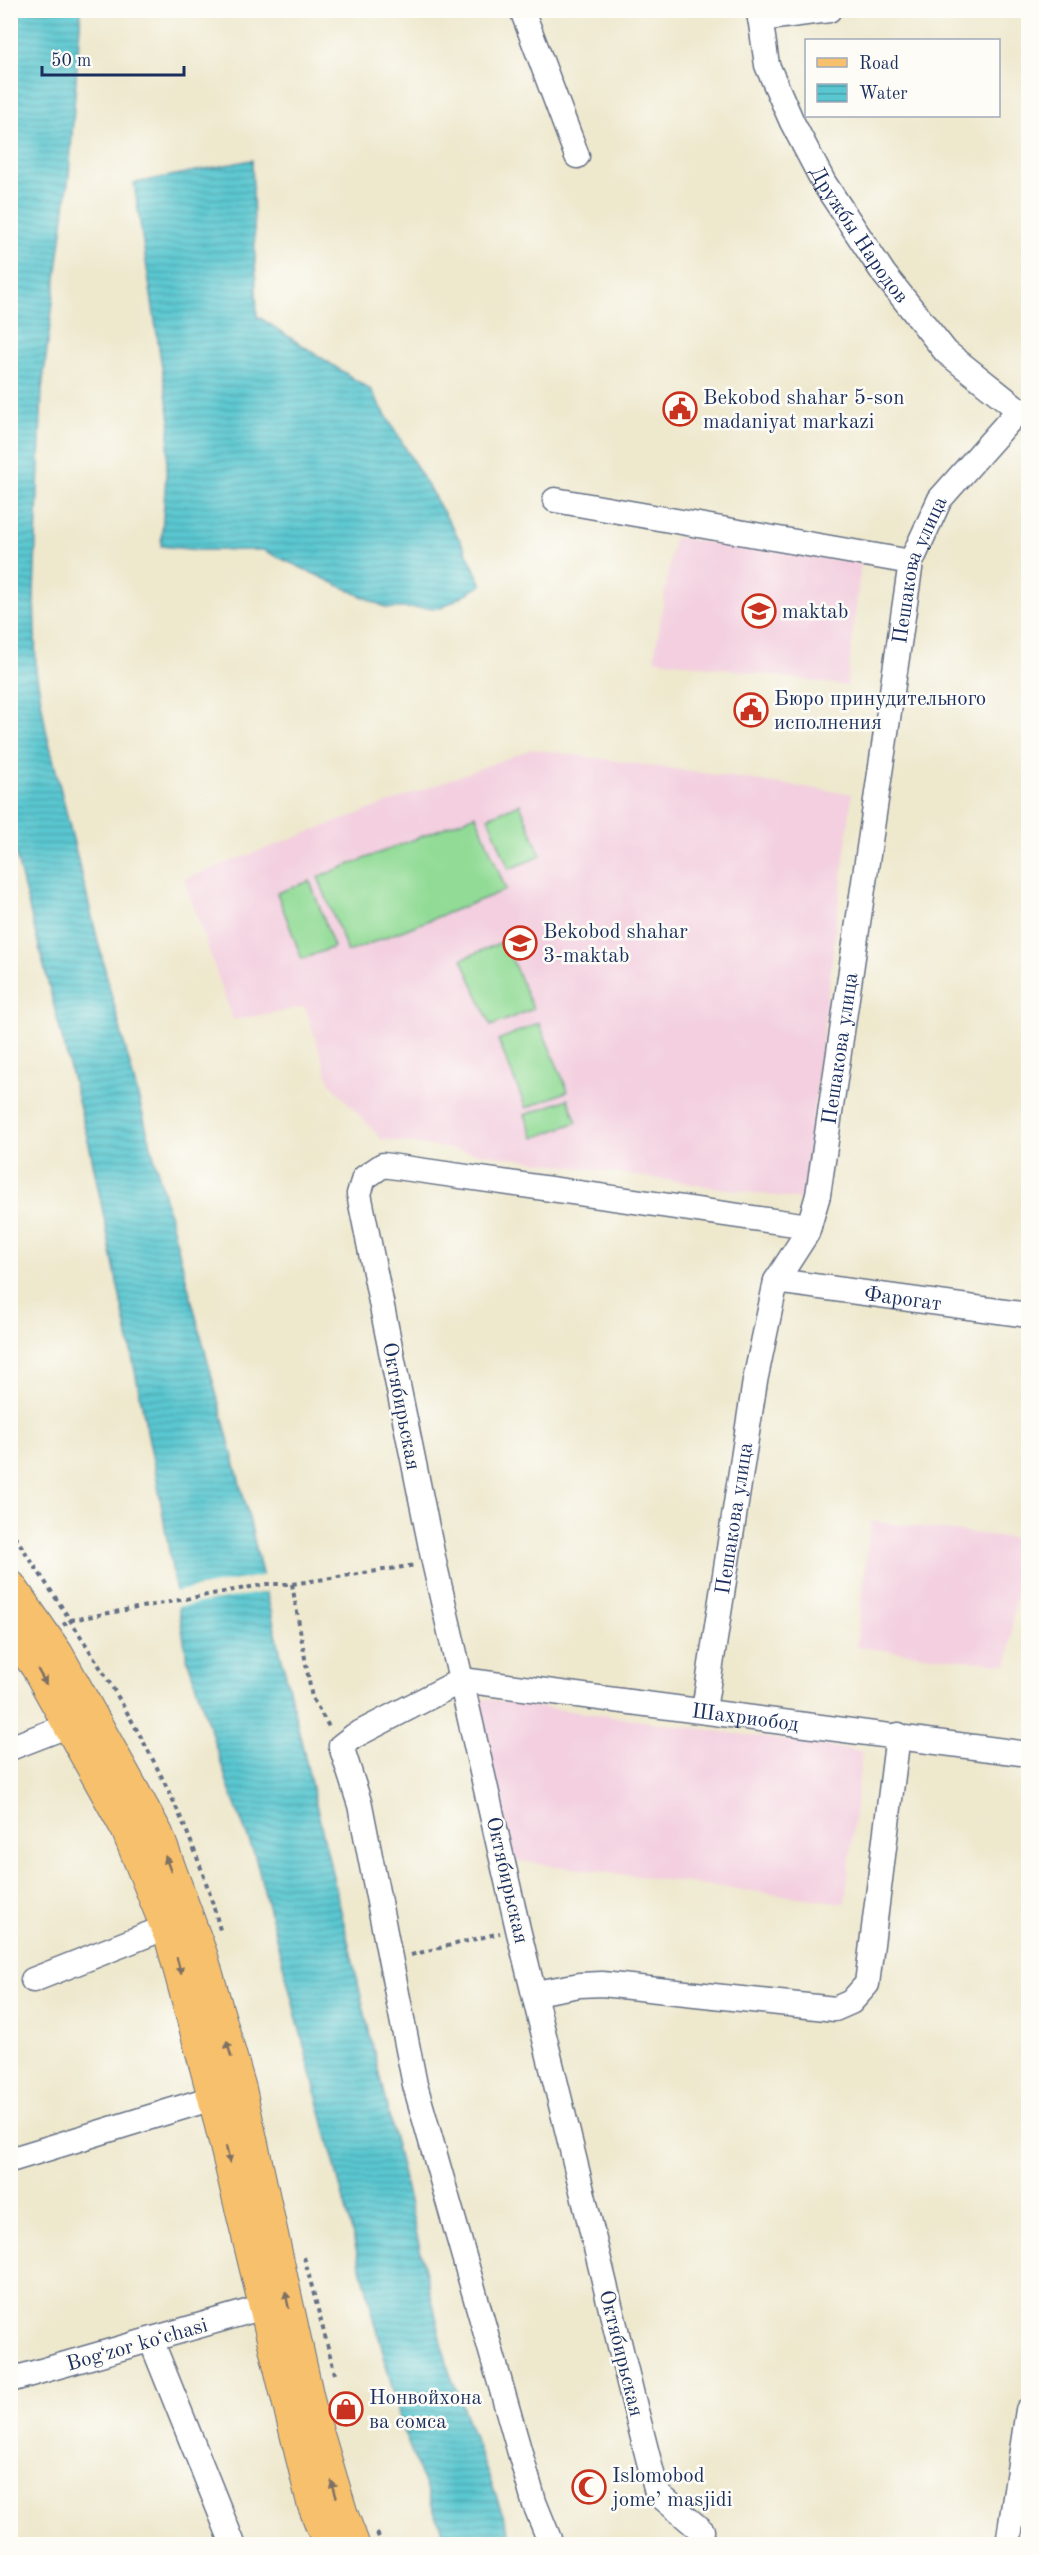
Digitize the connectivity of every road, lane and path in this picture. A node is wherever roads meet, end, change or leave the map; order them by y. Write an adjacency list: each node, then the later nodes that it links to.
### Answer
1 (522, 10): 4 (street)
2 (829, 10): 3 (street)
3 (760, 15): 5 (street, Дружбы Народов)
4 (577, 156)
5 (1024, 412): 7 (street, Пешакова улица)
6 (555, 500): 7 (street)
7 (911, 562): 8 (street, Пешакова улица)
8 (809, 1226): 9 (street, Пешакова улица); 12 (street, Октябирьская)
9 (776, 1281): 10 (street, Фарогат); 18 (street, Пешакова улица)
10 (1029, 1315)
11 (10, 1529): 15 (path)
12 (434, 1562): 13 (path); 17 (street, Октябирьская)
13 (292, 1584): 15 (path); 21 (path)
14 (10, 1586): 16 (main road)
15 (70, 1620): 16 (path)
16 (22, 1629): 19 (main road)
17 (462, 1680): 18 (street, Шахриобод); 21 (street); 25 (street, Октябирьская)
18 (704, 1710): 20 (street, Шахриобод)
19 (81, 1720): 22 (street); 24 (main road); 29 (main road, one-way to 19)
20 (898, 1735): 23 (street, Шахриобод); 28 (street)
21 (341, 1746): 26 (street)
22 (10, 1748)
23 (1029, 1754)
24 (166, 1927): 27 (street); 29 (main road, one-way to 29)
25 (518, 1929): 26 (path); 28 (street, Октябирьская)
26 (391, 1960): 39 (street)
27 (33, 1980)
28 (535, 1993): 40 (street, Октябирьская)
29 (227, 2093): 30 (street); 31 (main road, one-way to 31); 38 (main road, one-way to 29)
30 (10, 2160)
31 (264, 2307): 32 (street, Bogʻzor koʻchasi); 37 (main road)
32 (151, 2340): 33 (street, Bogʻzor koʻchasi); 36 (street)
33 (10, 2380)
34 (1029, 2410): 35 (street)
35 (1022, 2499): 41 (street)
36 (232, 2544)
37 (329, 2544)
38 (354, 2544)
39 (551, 2544)
40 (700, 2544)
41 (1008, 2544)

